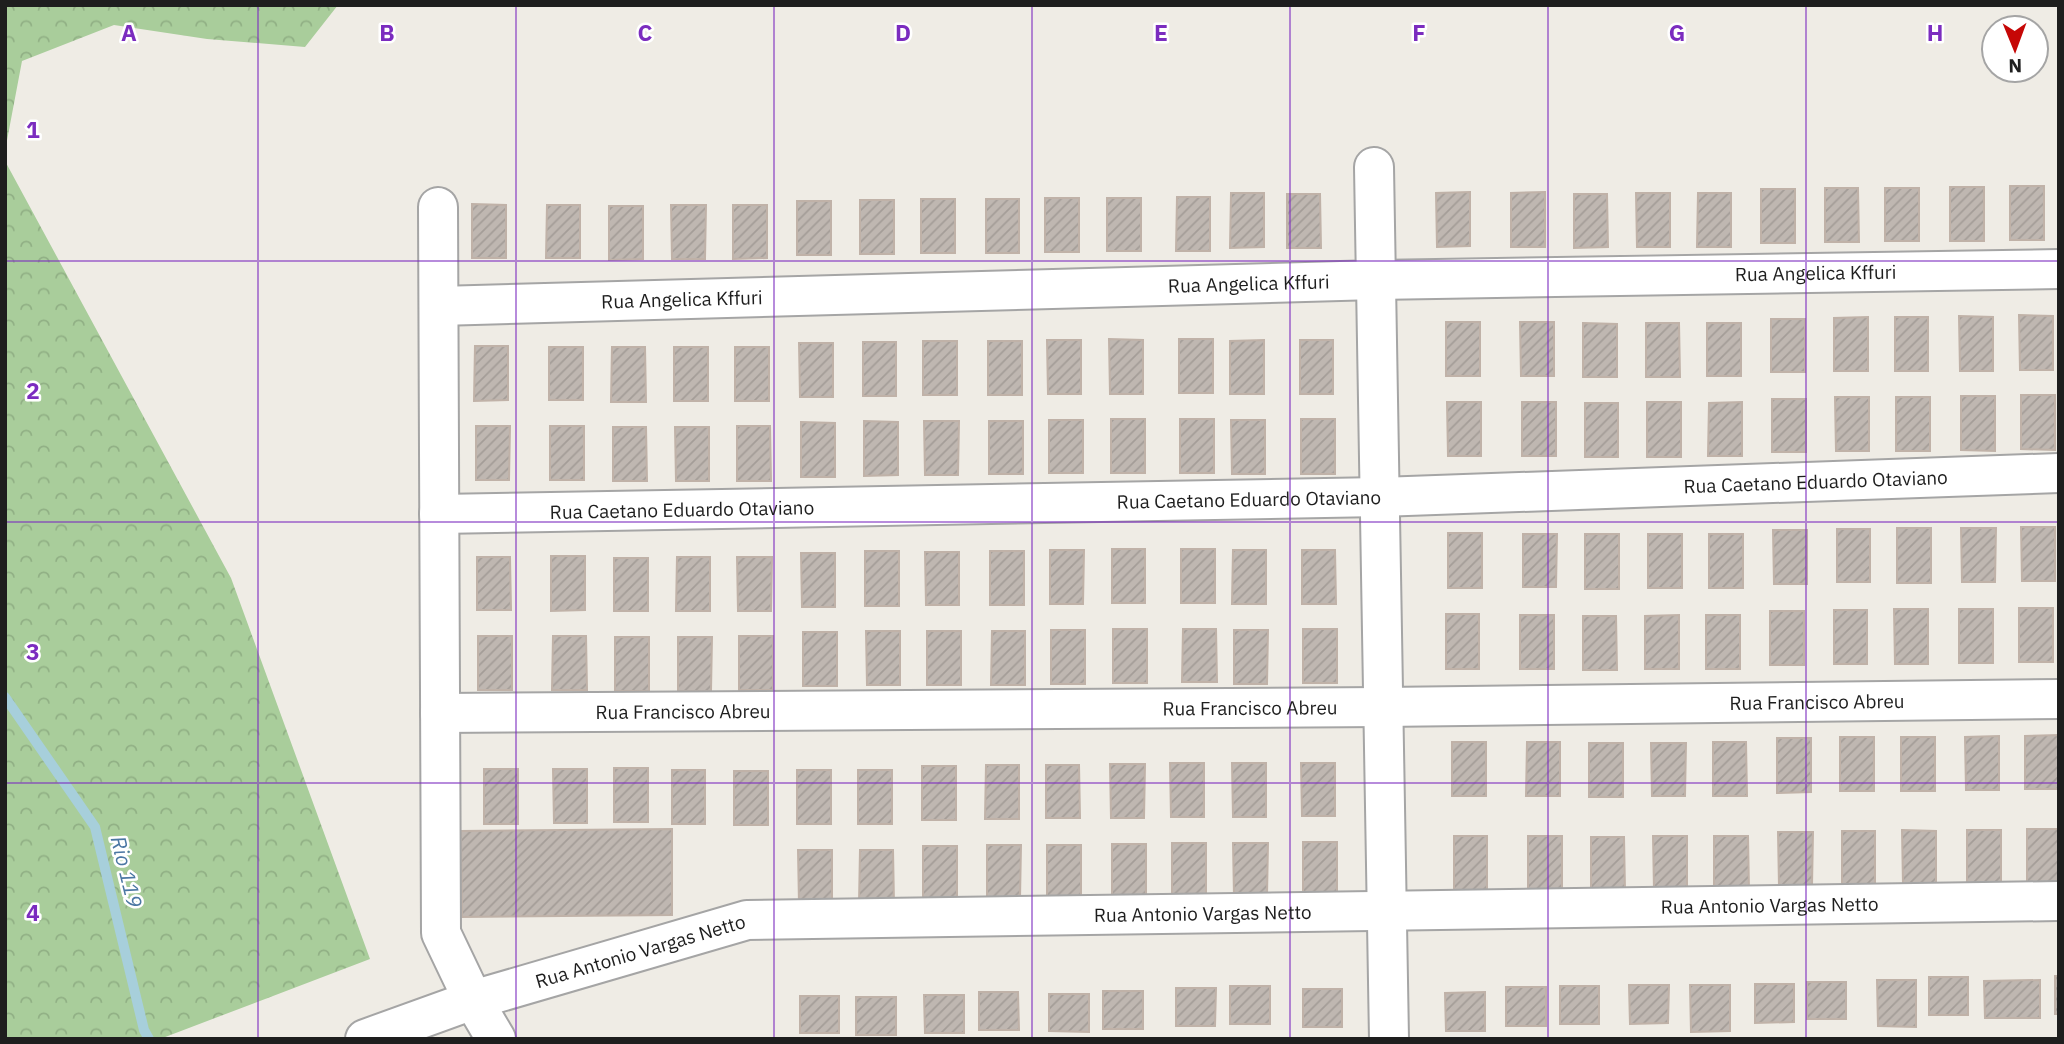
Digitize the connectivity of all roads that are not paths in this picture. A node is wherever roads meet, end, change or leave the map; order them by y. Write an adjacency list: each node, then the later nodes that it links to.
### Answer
1 (1374, 167): 4 (street)
2 (438, 207): 5 (street)
3 (2059, 269): 4 (street, Rua Angelica Kffuri)
4 (1376, 280): 5 (street, Rua Angelica Kffuri); 7 (street)
5 (439, 306): 8 (street)
6 (2059, 473): 7 (street, Rua Caetano Eduardo Otaviano)
7 (1380, 497): 8 (street, Rua Caetano Eduardo Otaviano); 10 (street)
8 (439, 514): 11 (street)
9 (2059, 699): 10 (street, Rua Francisco Abreu)
10 (1383, 707): 11 (street, Rua Francisco Abreu); 13 (street)
11 (440, 713): 14 (street)
12 (2059, 901): 13 (street, Rua Antonio Vargas Netto)
13 (1387, 912): 14 (street, Rua Antonio Vargas Netto); 17 (street)
14 (473, 1000): 15 (street, Rua Antonio Vargas Netto); 16 (street)
15 (365, 1039)
16 (496, 1039)
17 (1389, 1039)

